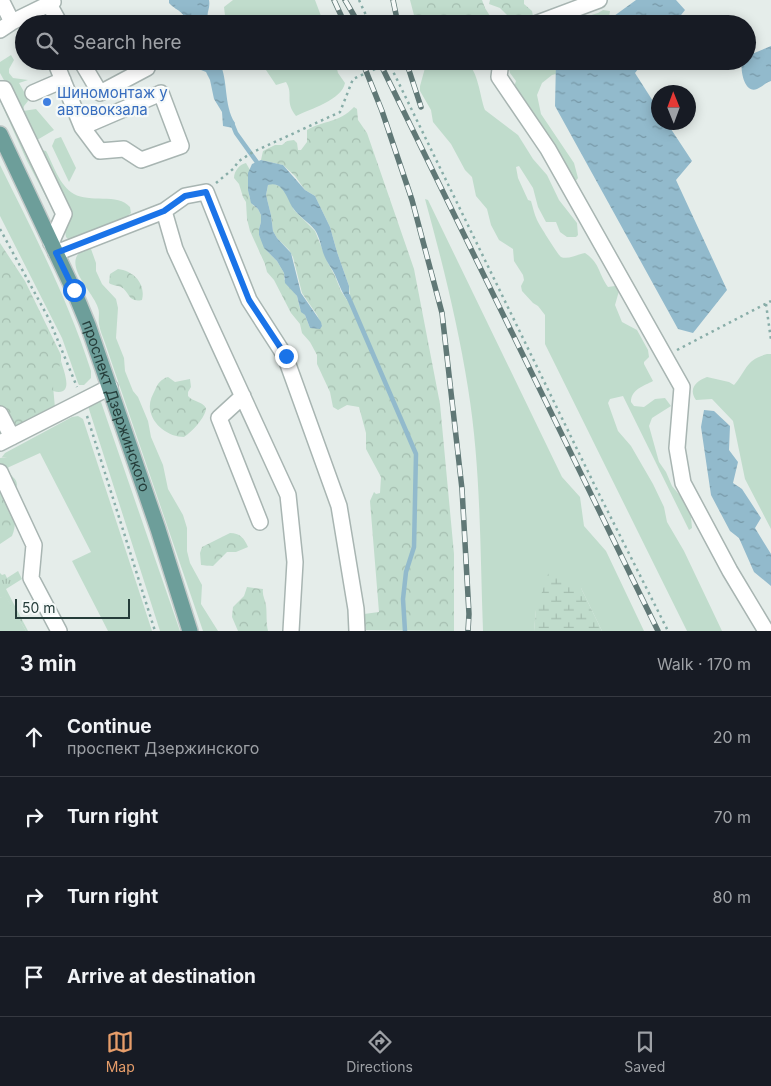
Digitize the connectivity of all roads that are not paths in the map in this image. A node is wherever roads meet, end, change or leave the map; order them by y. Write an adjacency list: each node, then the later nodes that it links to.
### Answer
1 (1, 0): 6 (lane)
2 (599, 0): 5 (lane)
3 (39, 15): 4 (lane)
4 (56, 15)
5 (559, 15)
6 (6, 26)
7 (59, 70): 11 (lane)
8 (86, 70): 9 (lane)
9 (142, 70)
10 (500, 70): 28 (lane)
11 (63, 80): 13 (lane); 14 (lane)
12 (0, 89): 17 (lane)
13 (33, 93)
14 (82, 127): 14 (lane)
15 (0, 134): 17 (main road, проспект Дзержинского)
16 (164, 211): 17 (lane); 19 (lane); 27 (lane)
17 (53, 248): 18 (main road, проспект Дзержинского)
18 (110, 387): 21 (lane); 25 (main road, проспект Дзержинского)
19 (242, 396): 23 (lane); 26 (lane)
20 (0, 414): 21 (lane)
21 (6, 440)
22 (0, 472): 24 (lane)
23 (260, 522)
24 (59, 631)
25 (190, 631)
26 (291, 631)
27 (357, 631)
28 (766, 631)

